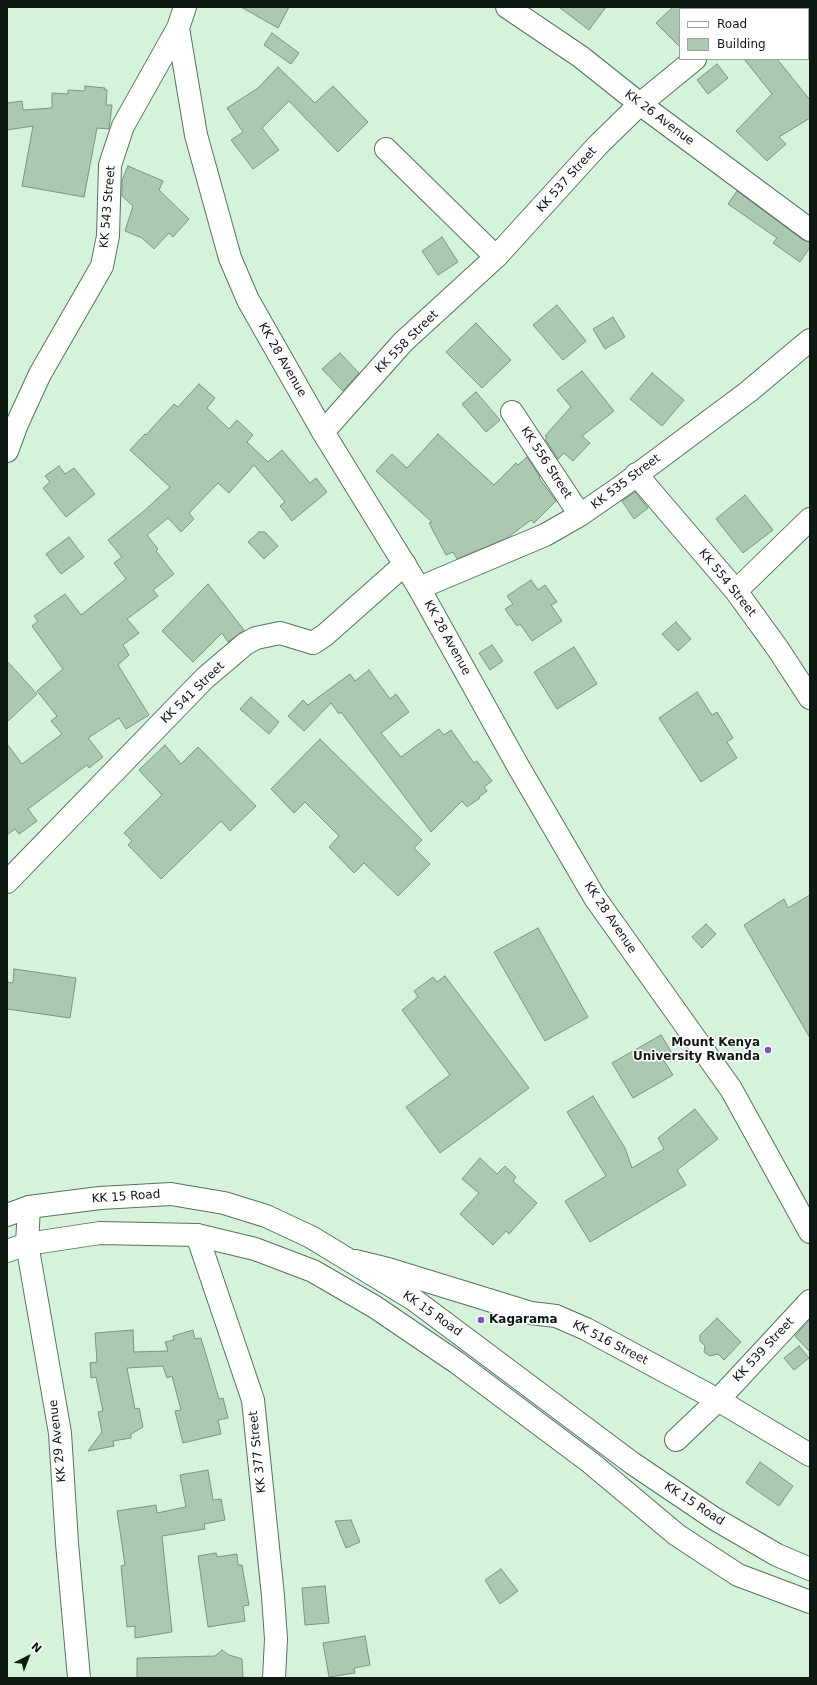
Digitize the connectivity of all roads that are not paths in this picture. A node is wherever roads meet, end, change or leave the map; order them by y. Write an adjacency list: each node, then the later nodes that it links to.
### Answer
1 (185, 7): 3 (main road, KK 28 Avenue)
2 (509, 7): 5 (main road, KK 26 Avenue)
3 (178, 28): 11 (main road, KK 28 Avenue); 12 (main road, KK 543 Street)
4 (694, 60): 5 (main road, KK 537 Street)
5 (640, 104): 7 (main road, KK 26 Avenue); 8 (main road, KK 537 Street)
6 (386, 149): 8 (main road)
7 (810, 230)
8 (496, 257): 11 (main road, KK 558 Street)
9 (810, 340): 13 (main road, KK 535 Street)
10 (512, 412): 14 (main road, KK 556 Street)
11 (323, 432): 16 (main road, KK 28 Avenue)
12 (7, 451)
13 (636, 474): 14 (main road, KK 535 Street); 18 (main road, KK 554 Street)
14 (580, 515): 17 (main road, KK 535 Street)
15 (810, 519): 18 (main road)
16 (405, 564): 17 (main road, KK 28 Avenue); 20 (main road, KK 541 Street)
17 (419, 588): 23 (main road, KK 28 Avenue)
18 (736, 591): 19 (main road, KK 554 Street)
19 (810, 698)
20 (7, 882)
21 (29, 1207): 22 (main road, KK 15 Road); 25 (main road, KK 29 Avenue); 26 (main road, KK 15 Road)
22 (7, 1215)
23 (810, 1232)
24 (197, 1236): 25 (main road); 32 (main road); 34 (main road, KK 377 Street)
25 (17, 1248): 33 (main road, KK 29 Avenue)
26 (347, 1258): 28 (main road, KK 516 Street); 31 (main road, KK 15 Road)
27 (810, 1301): 28 (main road, KK 539 Street)
28 (718, 1400): 29 (main road, KK 539 Street); 30 (main road, KK 516 Street)
29 (676, 1440)
30 (810, 1455)
31 (810, 1569)
32 (810, 1602)
33 (79, 1678)
34 (274, 1678)

